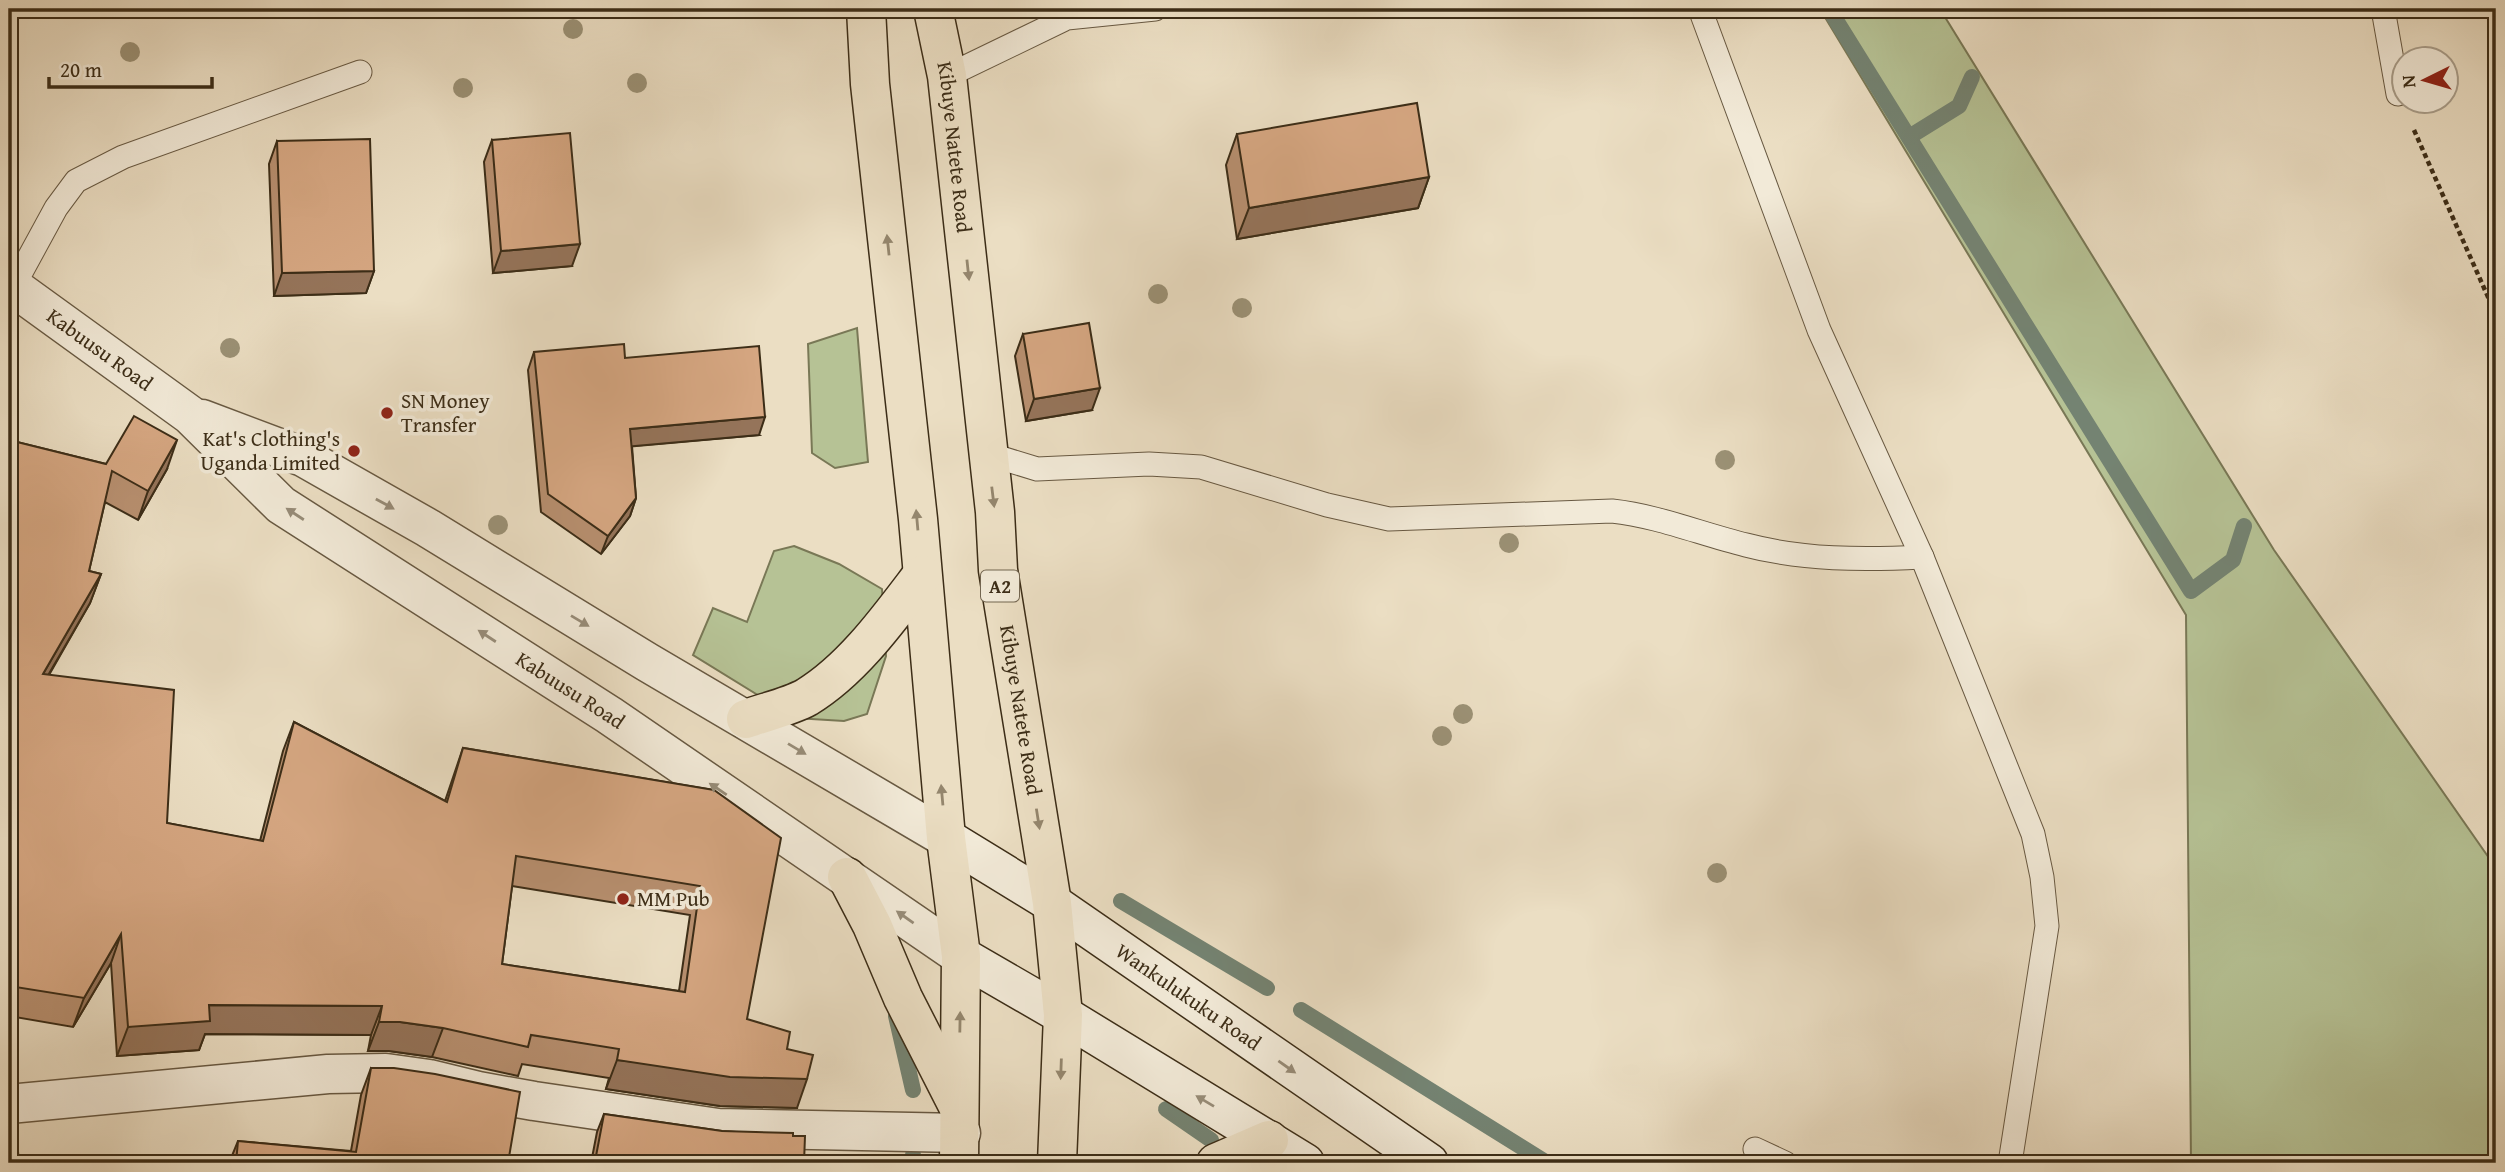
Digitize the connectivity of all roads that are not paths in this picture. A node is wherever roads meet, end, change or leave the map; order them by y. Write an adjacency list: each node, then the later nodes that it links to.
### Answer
1 (866, 9): 13 (main road, one-way to 1)
2 (933, 9): 8 (main road, Kibuye Natete Road / A2)
3 (1155, 9): 8 (lane)
4 (1700, 9): 12 (lane)
5 (2383, 9): 6 (lane)
6 (2390, 48)
7 (360, 72): 9 (lane)
8 (947, 76): 11 (main road, Kibuye Natete Road / A2, one-way to 11)
9 (11, 285): 10 (street, Kabuusu Road)
10 (190, 415): 14 (street, Kabuusu Road, one-way to 14); 16 (street, Kabuusu Road, one-way to 10)
11 (988, 454): 12 (lane); 17 (main road, Kibuye Natete Road / A2, one-way to 17)
12 (1922, 557): 29 (lane)
13 (922, 575): 14 (main road); 15 (main road, one-way to 13)
14 (746, 719): 15 (street, Kabuusu Road, one-way to 15)
15 (946, 838): 17 (street, Wankulukuku Road); 18 (main road)
16 (847, 877): 18 (street, Kabuusu Road, one-way to 16); 21 (main road)
17 (1052, 903): 19 (main road, Kibuye Natete Road / A2); 27 (street, Wankulukuku Road, one-way to 27)
18 (961, 956): 19 (street); 21 (main road, one-way to 18)
19 (1063, 1014): 22 (street, one-way to 19); 24 (main road, Kibuye Natete Road / A2, one-way to 24)
20 (9, 1104): 21 (street)
21 (960, 1135)
22 (1269, 1140): 25 (main road); 26 (street)
23 (1755, 1149): 28 (lane)
24 (1057, 1163)
25 (1216, 1163)
26 (1305, 1163)
27 (1429, 1163)
28 (1785, 1163)
29 (2010, 1163)

